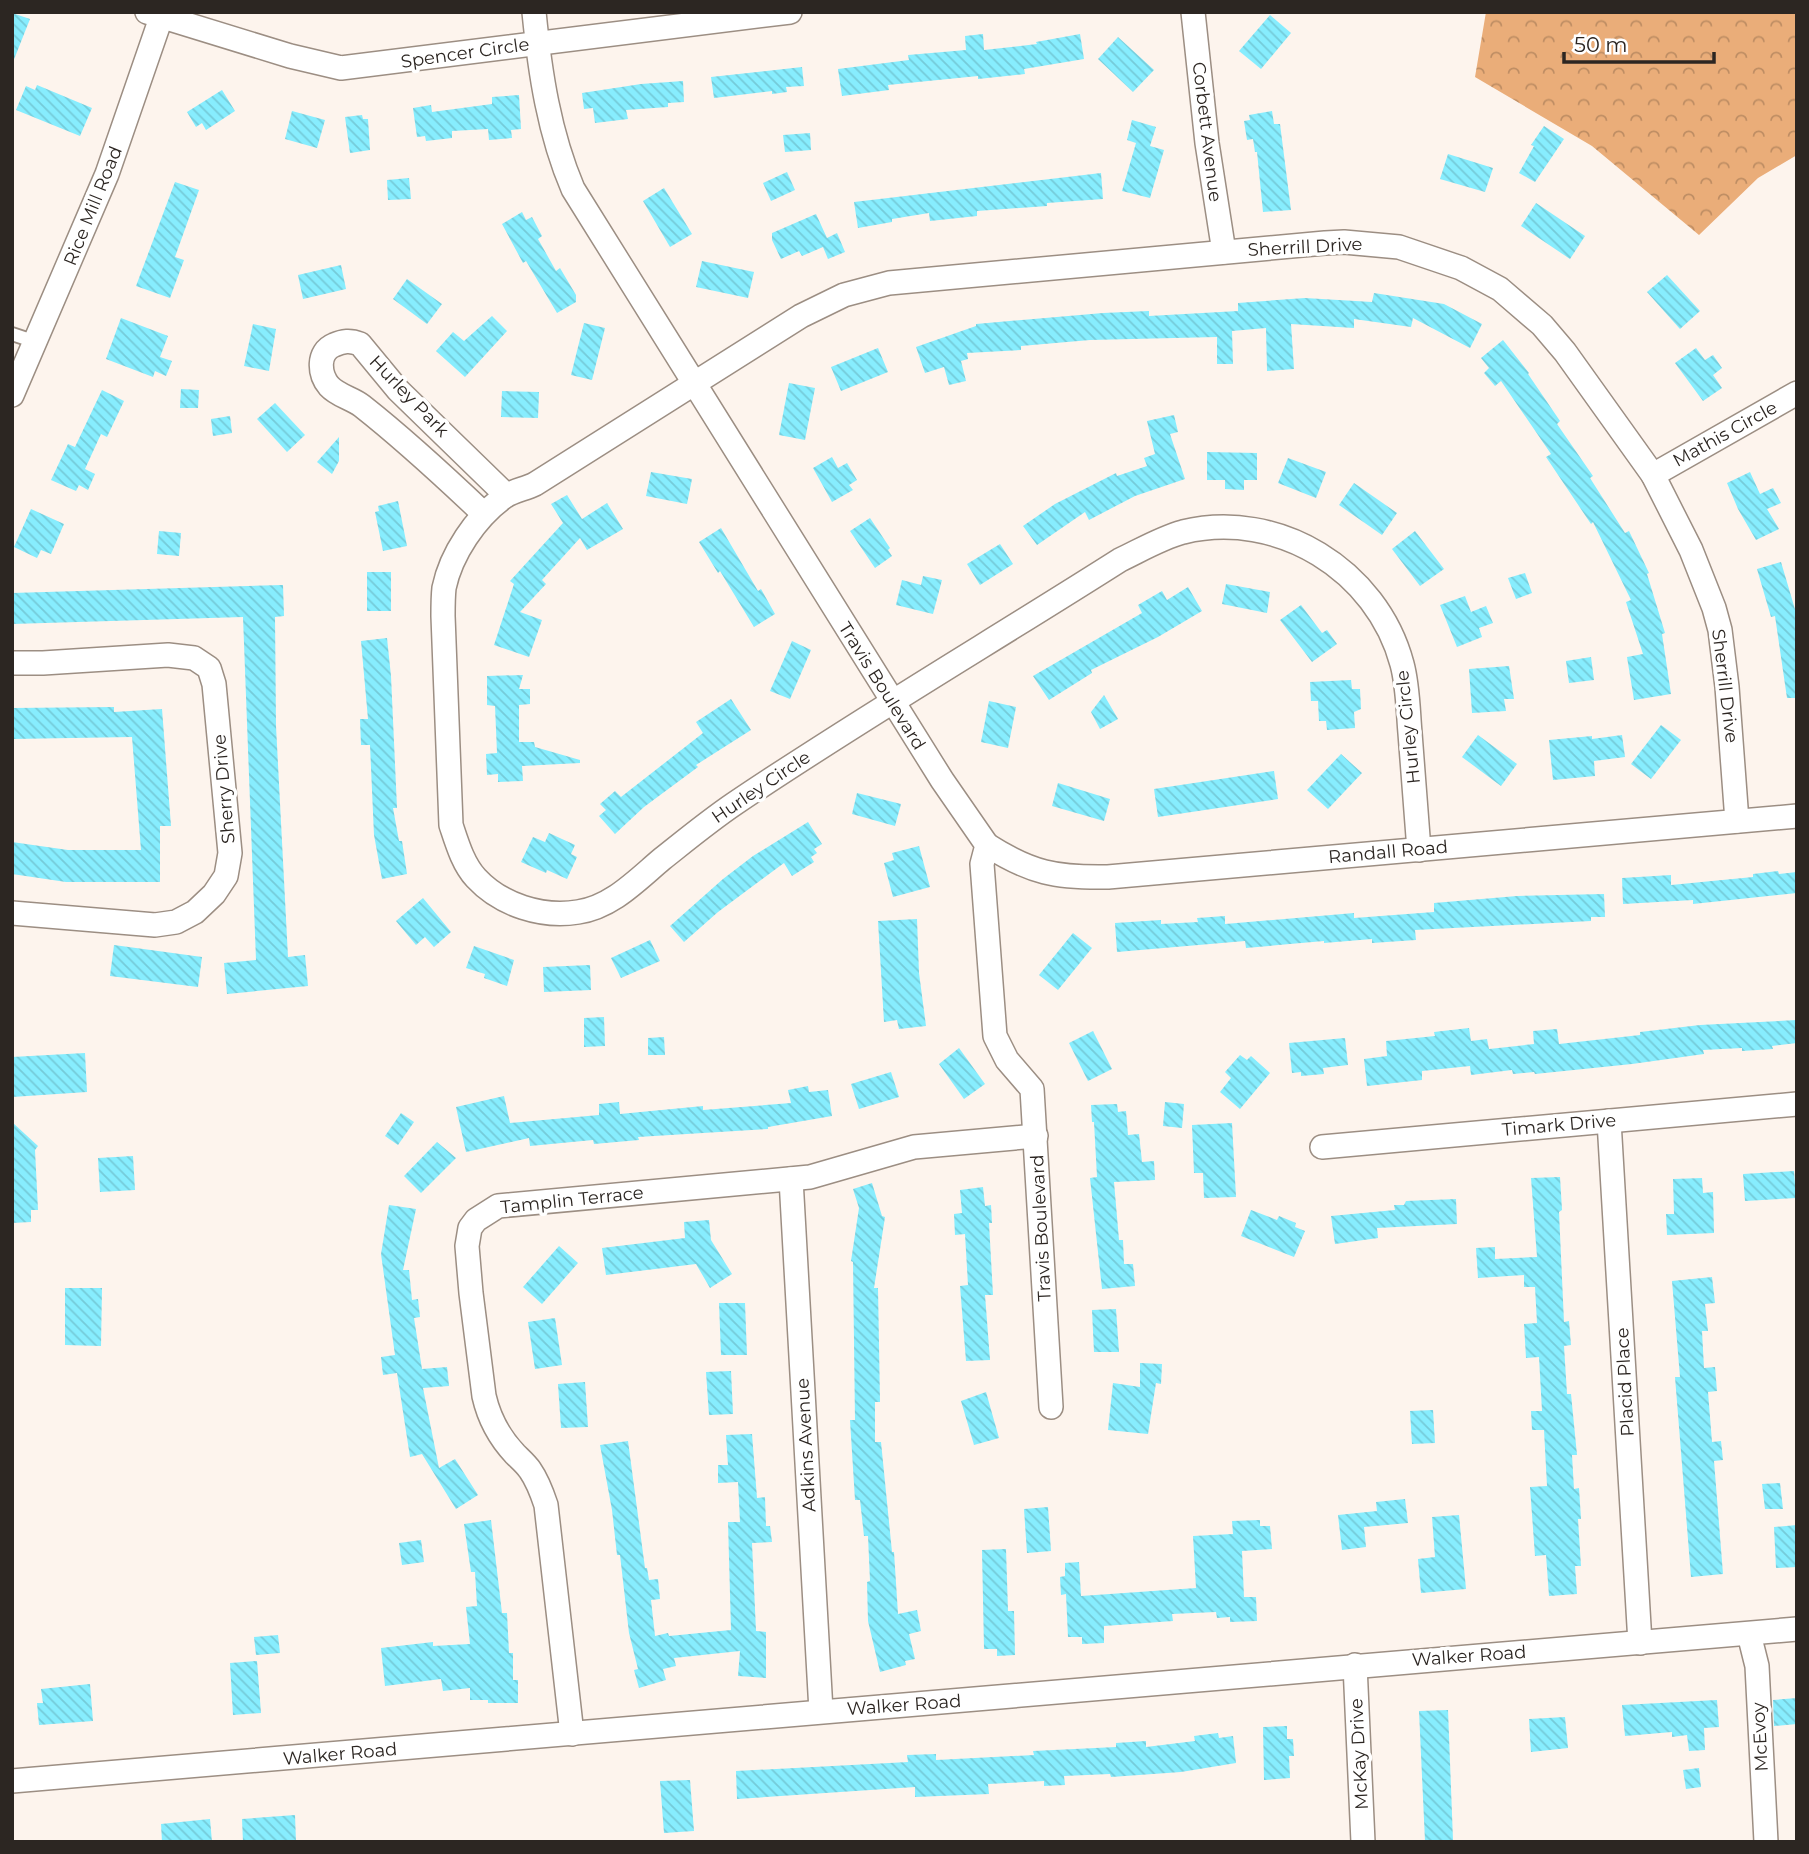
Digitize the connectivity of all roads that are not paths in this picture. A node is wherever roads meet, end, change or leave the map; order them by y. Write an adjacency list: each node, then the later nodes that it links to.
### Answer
1 (534, 12): 5 (street, Travis Boulevard)
2 (790, 12): 5 (street, Spencer Circle)
3 (1192, 12): 6 (street, Corbett Avenue)
4 (157, 14): 5 (street, Spencer Circle); 8 (street, Rice Mill Road)
5 (537, 43): 9 (street, Travis Boulevard)
6 (1224, 252): 9 (street, Sherrill Drive); 12 (street, Sherrill Drive)
7 (12, 334): 8 (lane)
8 (36, 342): 11 (street, Rice Mill Road)
9 (692, 384): 13 (street, Hurley Circle); 16 (street, Travis Boulevard)
10 (1797, 393): 12 (street, Mathis Circle)
11 (12, 396)
12 (1653, 475): 18 (street, Sherrill Drive)
13 (506, 495): 14 (street, Hurley Circle); 14 (street, Hurley Park)
14 (484, 514): 16 (street, Hurley Circle)
15 (12, 663): 21 (street, Sherry Drive)
16 (893, 702): 19 (street, Travis Boulevard); 20 (street, Hurley Circle)
17 (1797, 816): 18 (street, Randall Road)
18 (1737, 821): 20 (street, Randall Road)
19 (987, 845): 20 (street, Randall Road); 24 (street, Travis Boulevard)
20 (1419, 850)
21 (12, 913)
22 (1797, 1104): 23 (street, Timark Drive)
23 (1609, 1121): 25 (street, Timark Drive); 30 (street, Placid Place)
24 (1035, 1136): 26 (street, Tamplin Terrace); 27 (street, Travis Boulevard)
25 (1322, 1147)
26 (791, 1179): 32 (street, Adkins Avenue); 33 (street, Tamplin Terrace)
27 (1051, 1407)
28 (1797, 1629): 29 (street, Walker Road)
29 (1749, 1633): 30 (street, Walker Road); 36 (street, McEvoy)
30 (1640, 1643): 31 (street, Walker Road)
31 (1354, 1665): 32 (street, Walker Road); 35 (street, McKay Drive)
32 (821, 1711): 33 (street, Walker Road)
33 (572, 1734): 34 (street, Walker Road)
34 (12, 1782)
35 (1363, 1842)
36 (1766, 1842)

